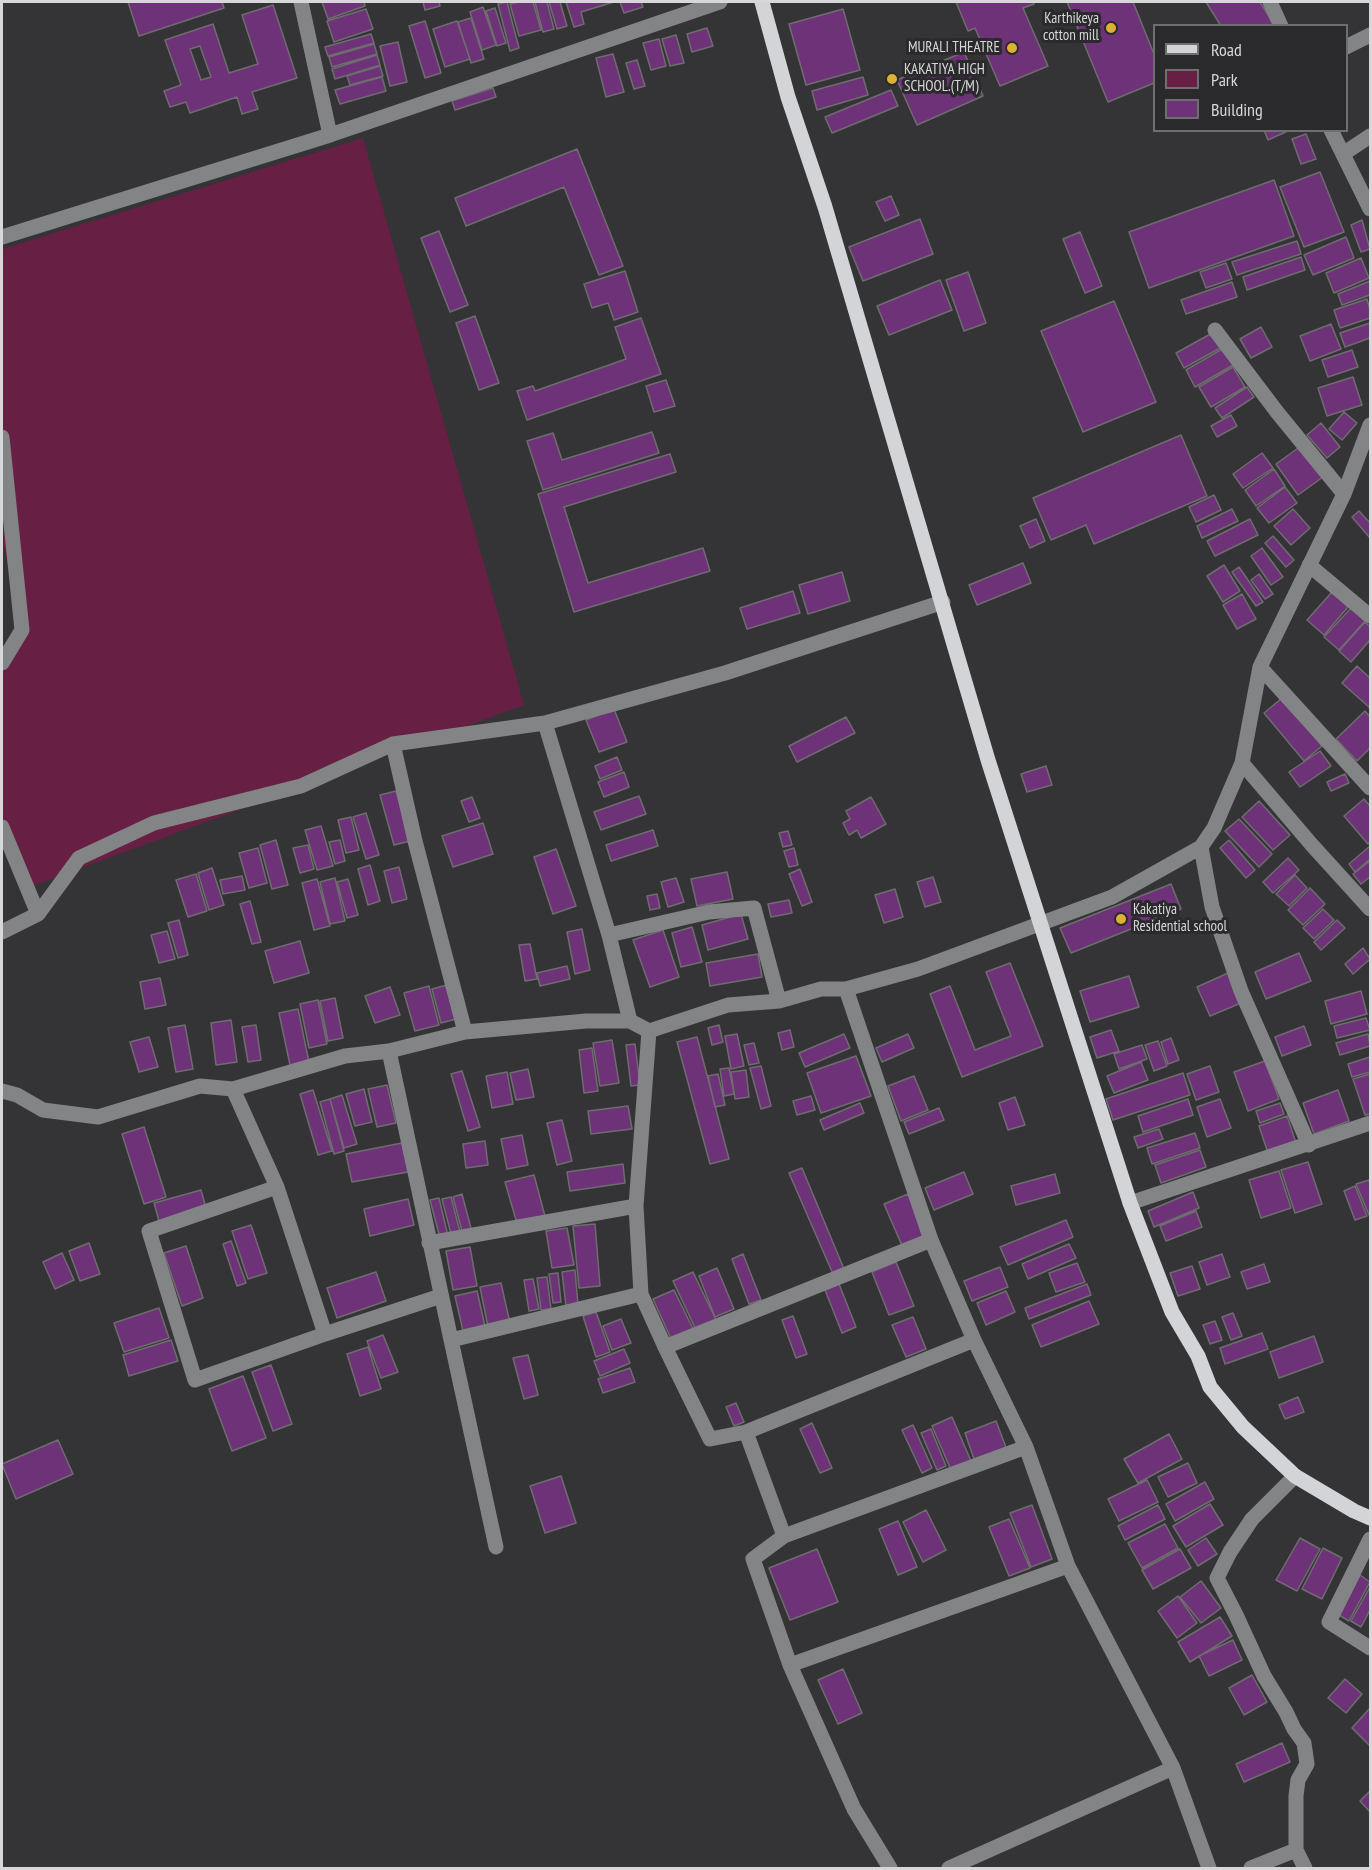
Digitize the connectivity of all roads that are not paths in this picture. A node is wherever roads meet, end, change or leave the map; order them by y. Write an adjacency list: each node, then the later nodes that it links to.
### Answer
1 (301, 2): 9 (street)
2 (720, 2): 9 (street)
3 (762, 2): 19 (main road)
4 (1270, 2): 5 (street)
5 (1280, 24)
6 (1371, 35): 7 (street)
7 (1348, 46)
8 (1332, 132): 11 (street)
9 (330, 135): 13 (street)
10 (1371, 136): 11 (street)
11 (1343, 154): 12 (street)
12 (1371, 209)
13 (2, 237)
14 (1215, 330): 17 (street)
15 (1371, 425): 17 (street)
16 (2, 437): 21 (street)
17 (1344, 494): 18 (street)
18 (1309, 565): 20 (street); 22 (street)
19 (943, 602): 23 (street); 31 (main road)
20 (1371, 615)
21 (2, 663)
22 (1260, 667): 25 (street); 26 (street)
23 (545, 723): 24 (street); 33 (street)
24 (393, 744): 30 (street); 38 (street)
25 (1242, 763): 28 (street); 29 (street)
26 (1371, 788)
27 (2, 827): 30 (street)
28 (1201, 847): 31 (street); 43 (street)
29 (1371, 909)
30 (38, 914): 32 (street)
31 (1041, 925): 34 (street); 45 (main road)
32 (2, 932)
33 (609, 935): 35 (street); 36 (street)
34 (846, 989): 35 (street); 47 (street)
35 (779, 1001): 37 (street)
36 (630, 1021): 37 (street); 38 (street)
37 (649, 1031): 46 (street)
38 (465, 1032): 39 (street)
39 (389, 1051): 40 (street); 48 (street)
40 (233, 1089): 41 (street); 44 (street)
41 (2, 1091)
42 (1371, 1123): 43 (street)
43 (1309, 1145): 45 (street)
44 (277, 1187): 51 (street); 51 (street)
45 (1130, 1203): 57 (main road)
46 (636, 1206): 48 (street); 49 (street)
47 (931, 1240): 53 (street); 54 (street)
48 (429, 1244): 50 (street)
49 (641, 1294): 52 (street); 54 (street)
50 (441, 1296): 51 (street); 52 (street)
51 (325, 1334)
52 (451, 1340): 61 (street)
53 (974, 1340): 55 (street); 56 (street)
54 (665, 1347): 55 (street)
55 (746, 1432): 59 (street)
56 (1026, 1447): 59 (street); 62 (street)
57 (1295, 1476): 58 (main road); 66 (street)
58 (1371, 1518)
59 (784, 1536): 64 (street)
60 (1371, 1539): 63 (street)
61 (496, 1547)
62 (1068, 1566): 64 (street); 65 (street)
63 (1371, 1648)
64 (790, 1665): 67 (street)
65 (1173, 1768): 68 (street); 69 (street)
66 (1296, 1850): 70 (street); 71 (street)
67 (890, 1869)
68 (949, 1869)
69 (1209, 1869)
70 (1251, 1869)
71 (1305, 1869)

